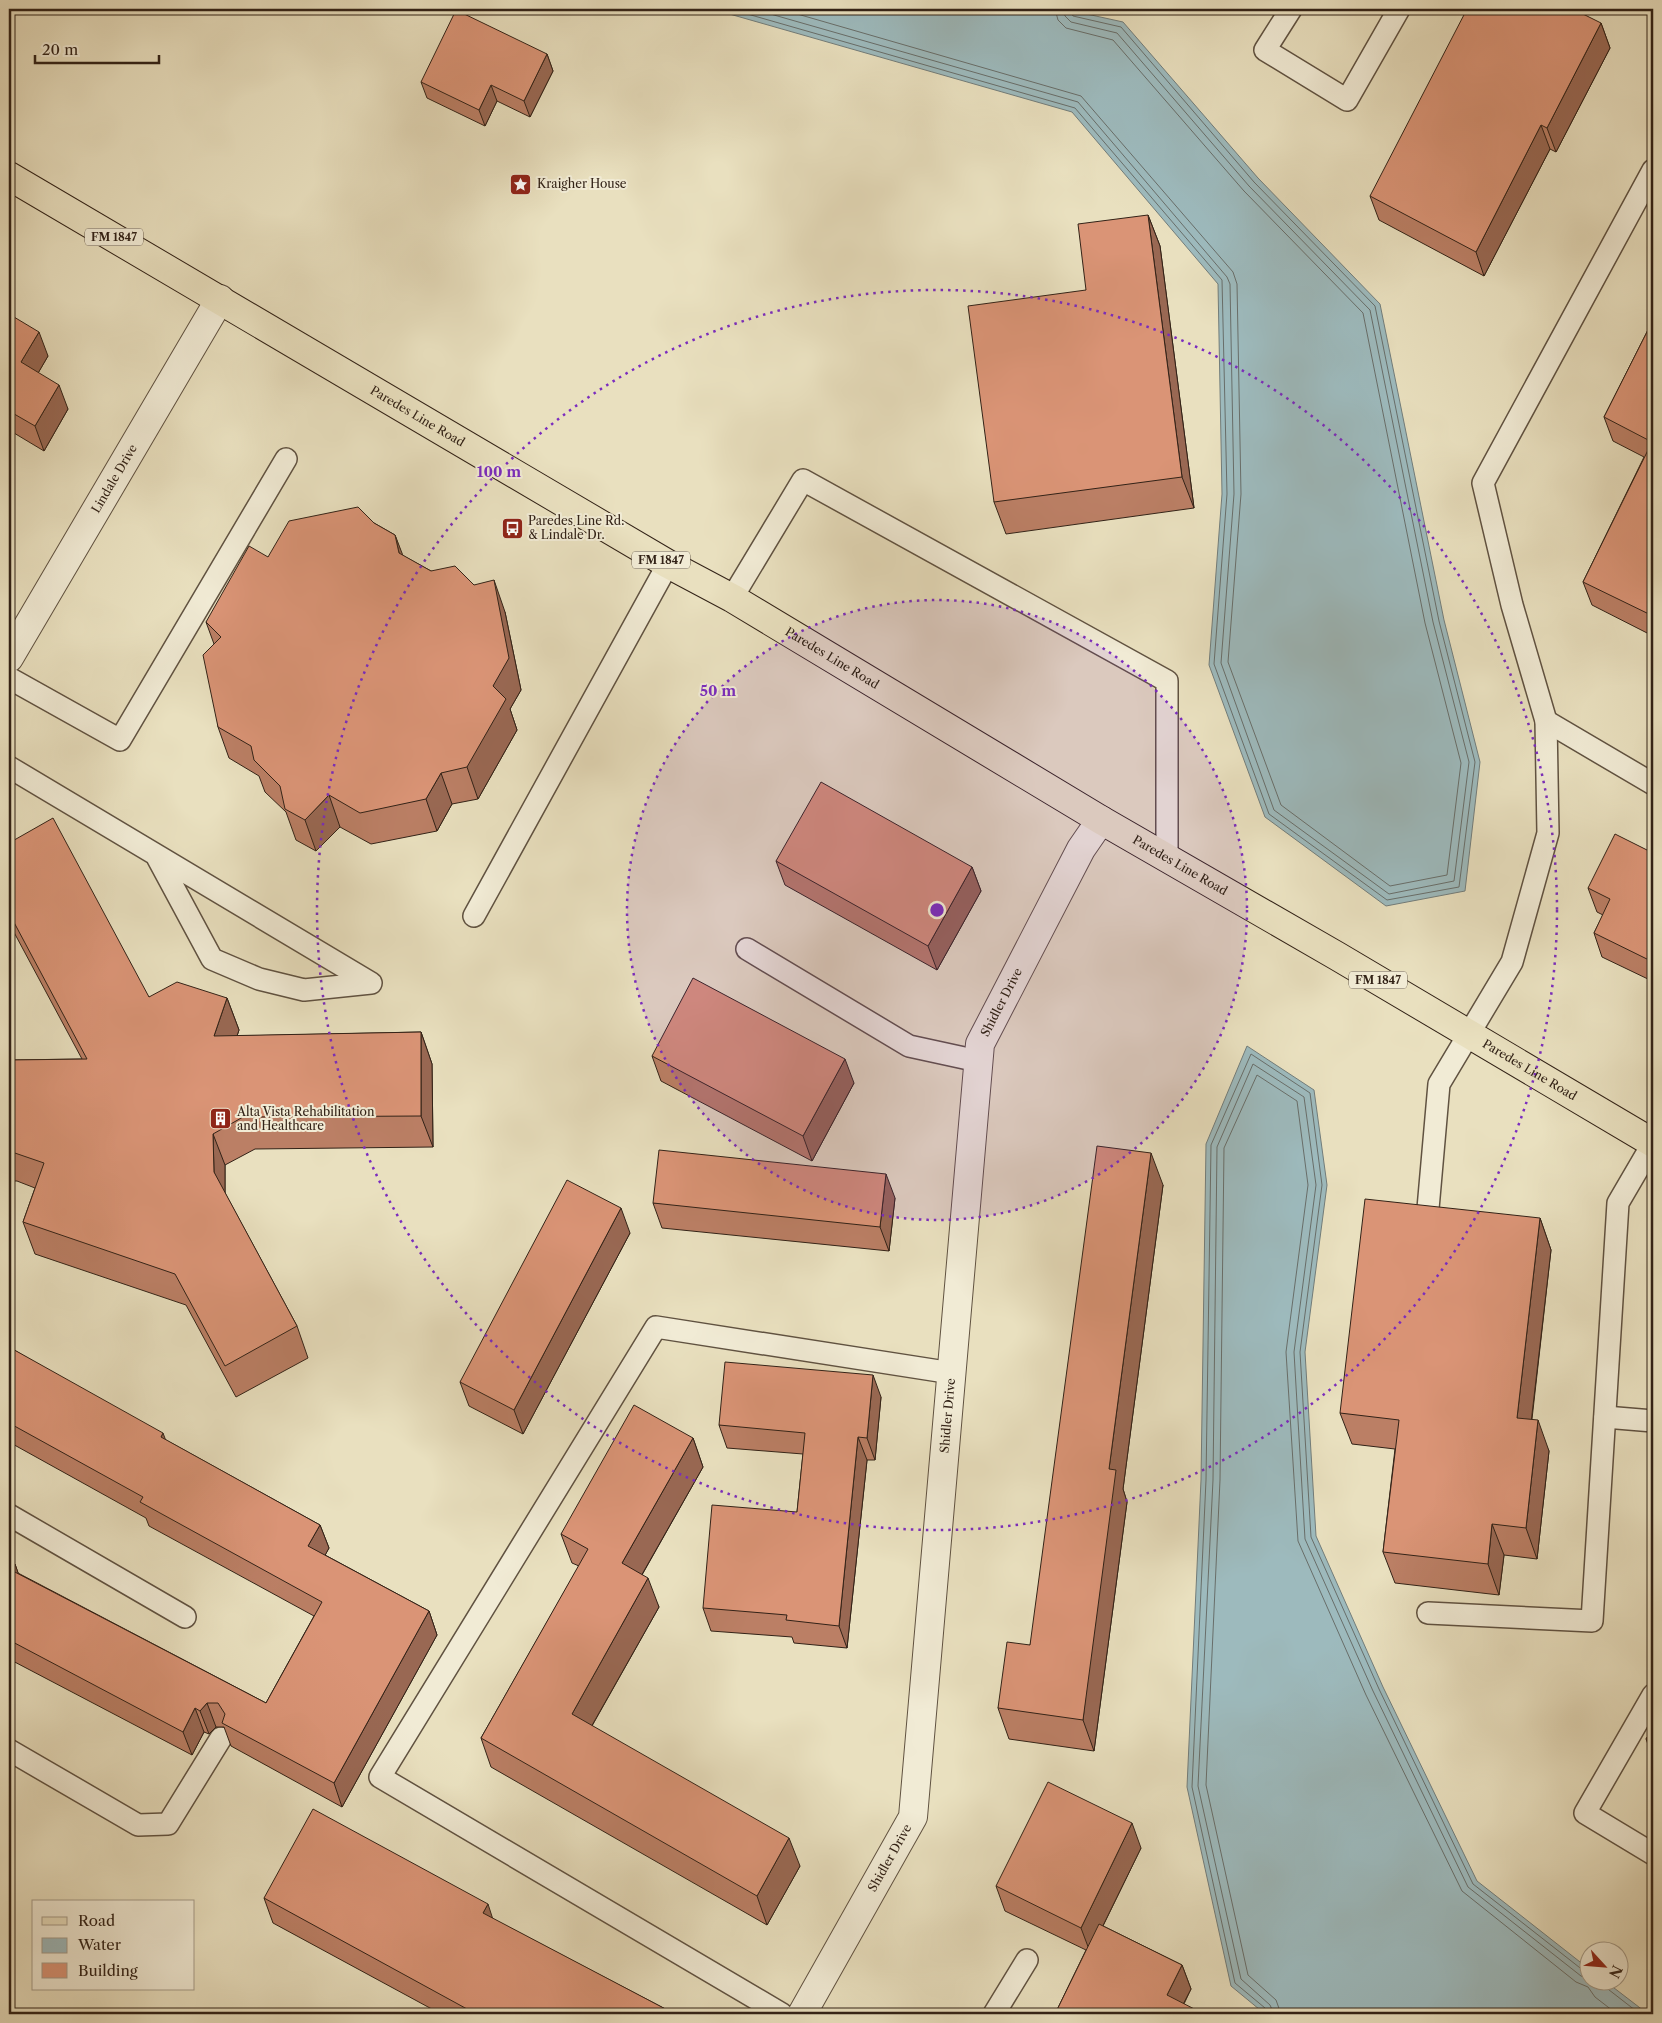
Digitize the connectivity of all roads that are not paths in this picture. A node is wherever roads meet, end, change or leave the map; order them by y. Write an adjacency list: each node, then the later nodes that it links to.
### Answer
1 (1291, 9): 2 (lane)
2 (1399, 9)
3 (1653, 170): 11 (lane)
4 (9, 176): 5 (main road, Paredes Line Road / FM 1847)
5 (220, 299): 7 (main road, Paredes Line Road / FM 1847); 9 (street, Lindale Drive)
6 (286, 459): 10 (lane)
7 (668, 564): 8 (main road, Paredes Line Road / FM 1847); 17 (lane)
8 (732, 598): 14 (main road, Paredes Line Road / FM 1847); 16 (lane)
9 (9, 658)
10 (9, 678)
11 (1546, 721): 13 (lane); 19 (lane)
12 (11, 774): 15 (lane)
13 (1653, 784)
14 (1101, 820): 16 (main road, Paredes Line Road / FM 1847); 20 (street, Shidler Drive)
15 (156, 855): 15 (lane)
16 (1167, 858): 19 (main road, Paredes Line Road / FM 1847)
17 (474, 916)
18 (747, 949): 20 (lane)
19 (1469, 1034): 21 (main road, Paredes Line Road / FM 1847); 22 (lane)
20 (978, 1062): 23 (street, Shidler Drive)
21 (1653, 1143): 24 (lane)
22 (1427, 1220)
23 (952, 1373): 34 (lane); 35 (street, Shidler Drive)
24 (1605, 1418): 25 (lane); 27 (lane)
25 (1653, 1420)
26 (9, 1514): 28 (lane)
27 (1428, 1613)
28 (185, 1617)
29 (1653, 1695): 32 (lane)
30 (221, 1738): 31 (lane)
31 (9, 1750)
32 (1653, 1854)
33 (1028, 1960): 36 (lane)
34 (782, 2014)
35 (802, 2014)
36 (994, 2014)

